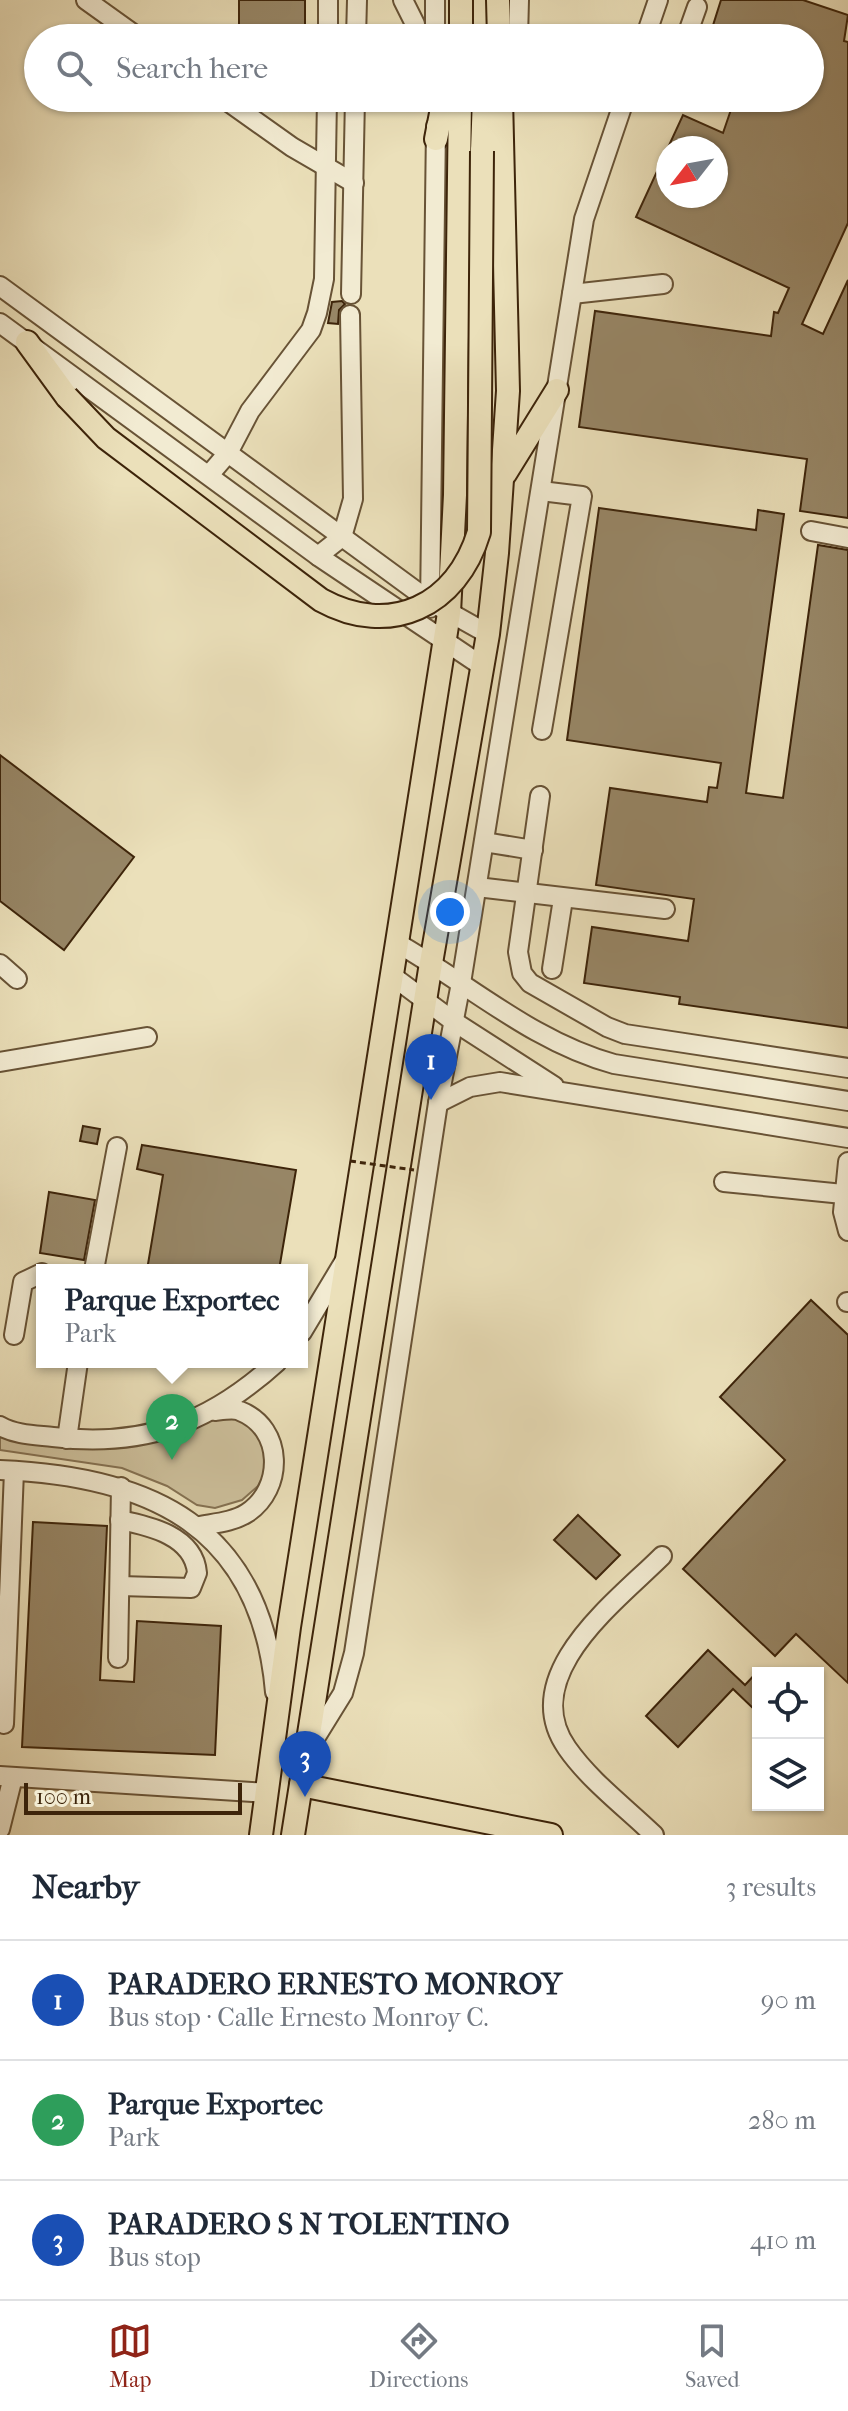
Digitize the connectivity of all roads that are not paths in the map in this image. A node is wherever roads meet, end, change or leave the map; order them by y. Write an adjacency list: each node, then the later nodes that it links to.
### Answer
1 (86, 0): 11 (street)
2 (328, 0): 12 (street)
3 (357, 0): 13 (street)
4 (403, 0): 14 (street)
5 (435, 0): 15 (street)
6 (486, 0): 16 (main road)
7 (498, 0): 17 (main road)
8 (519, 0): 18 (street)
9 (658, 0): 19 (street)
10 (697, 7): 20 (street)
11 (119, 24)
12 (328, 24)
13 (356, 24)
14 (415, 24)
15 (435, 24)
16 (486, 24)
17 (499, 24)
18 (518, 24)
19 (650, 24)
20 (691, 24)
21 (243, 112): 31 (street)
22 (327, 112): 31 (street)
23 (355, 112): 32 (street)
24 (436, 112): 30 (street)
25 (441, 112): 30 (main road)
26 (460, 112): 49 (main road)
27 (483, 112): 39 (main road, bridge)
28 (503, 112): 43 (main road)
29 (620, 112): 36 (street)
30 (436, 139): 49 (street)
31 (326, 166): 32 (street); 41 (street)
32 (354, 183): 35 (street)
33 (663, 284): 36 (street)
34 (0, 286): 41 (street)
35 (351, 294)
36 (572, 294): 40 (street)
37 (350, 315): 46 (street)
38 (0, 323): 39 (street)
39 (27, 342): 42 (street)
40 (557, 390): 43 (main road); 44 (street)
41 (228, 453): 42 (street); 46 (street)
42 (209, 475): 48 (street)
43 (502, 479): 50 (main road)
44 (541, 491): 53 (street); 55 (street)
45 (811, 531): 47 (street)
46 (342, 537): 48 (street); 49 (street)
47 (848, 538)
48 (318, 556): 51 (street)
49 (440, 608): 50 (street); 51 (main road)
50 (488, 634): 52 (main road)
51 (436, 637): 52 (street); 61 (main road)
52 (482, 666): 62 (main road)
53 (542, 730)
54 (540, 796): 56 (street)
55 (484, 842): 56 (street); 57 (street)
56 (533, 850): 58 (street)
57 (477, 887): 58 (street); 67 (street)
58 (526, 894): 59 (street); 72 (street)
59 (563, 899): 60 (street); 64 (street)
60 (665, 909)
61 (397, 943): 62 (street); 65 (main road)
62 (431, 963): 67 (street); 68 (main road)
63 (0, 964): 66 (street)
64 (552, 969)
65 (391, 975): 68 (street); 82 (main road)
66 (17, 979)
67 (461, 983): 69 (street); 74 (street)
68 (426, 1000): 69 (street); 102 (main road)
69 (453, 1021): 73 (street); 75 (street)
70 (147, 1037): 71 (street)
71 (0, 1062)
72 (848, 1068)
73 (560, 1090): 75 (street); 76 (street)
74 (848, 1101)
75 (438, 1103): 102 (street)
76 (848, 1138)
77 (117, 1147): 83 (street)
78 (848, 1162): 80 (street)
79 (724, 1182): 80 (street)
80 (843, 1194): 81 (street)
81 (848, 1231)
82 (350, 1253): 85 (street); 100 (main road)
83 (95, 1264)
84 (36, 1276): 86 (street)
85 (308, 1322)
86 (14, 1335)
87 (77, 1368): 91 (street)
88 (269, 1368): 89 (street)
89 (214, 1411): 91 (street); 96 (street)
90 (0, 1426): 91 (street)
91 (67, 1439)
92 (7, 1471): 93 (street); 94 (street)
93 (121, 1487): 95 (street); 96 (street)
94 (6, 1516): 101 (street)
95 (120, 1520): 98 (street); 98 (street)
96 (199, 1526): 100 (street)
97 (662, 1556): 110 (street)
98 (120, 1586): 99 (street)
99 (118, 1658)
100 (277, 1721): 105 (main road)
101 (4, 1724)
102 (309, 1748): 104 (main road)
103 (6, 1777): 105 (street); 106 (street)
104 (301, 1785): 108 (main road); 109 (main road)
105 (268, 1793): 107 (main road)
106 (0, 1829)
107 (261, 1835)
108 (293, 1835)
109 (551, 1835)
110 (654, 1835)

